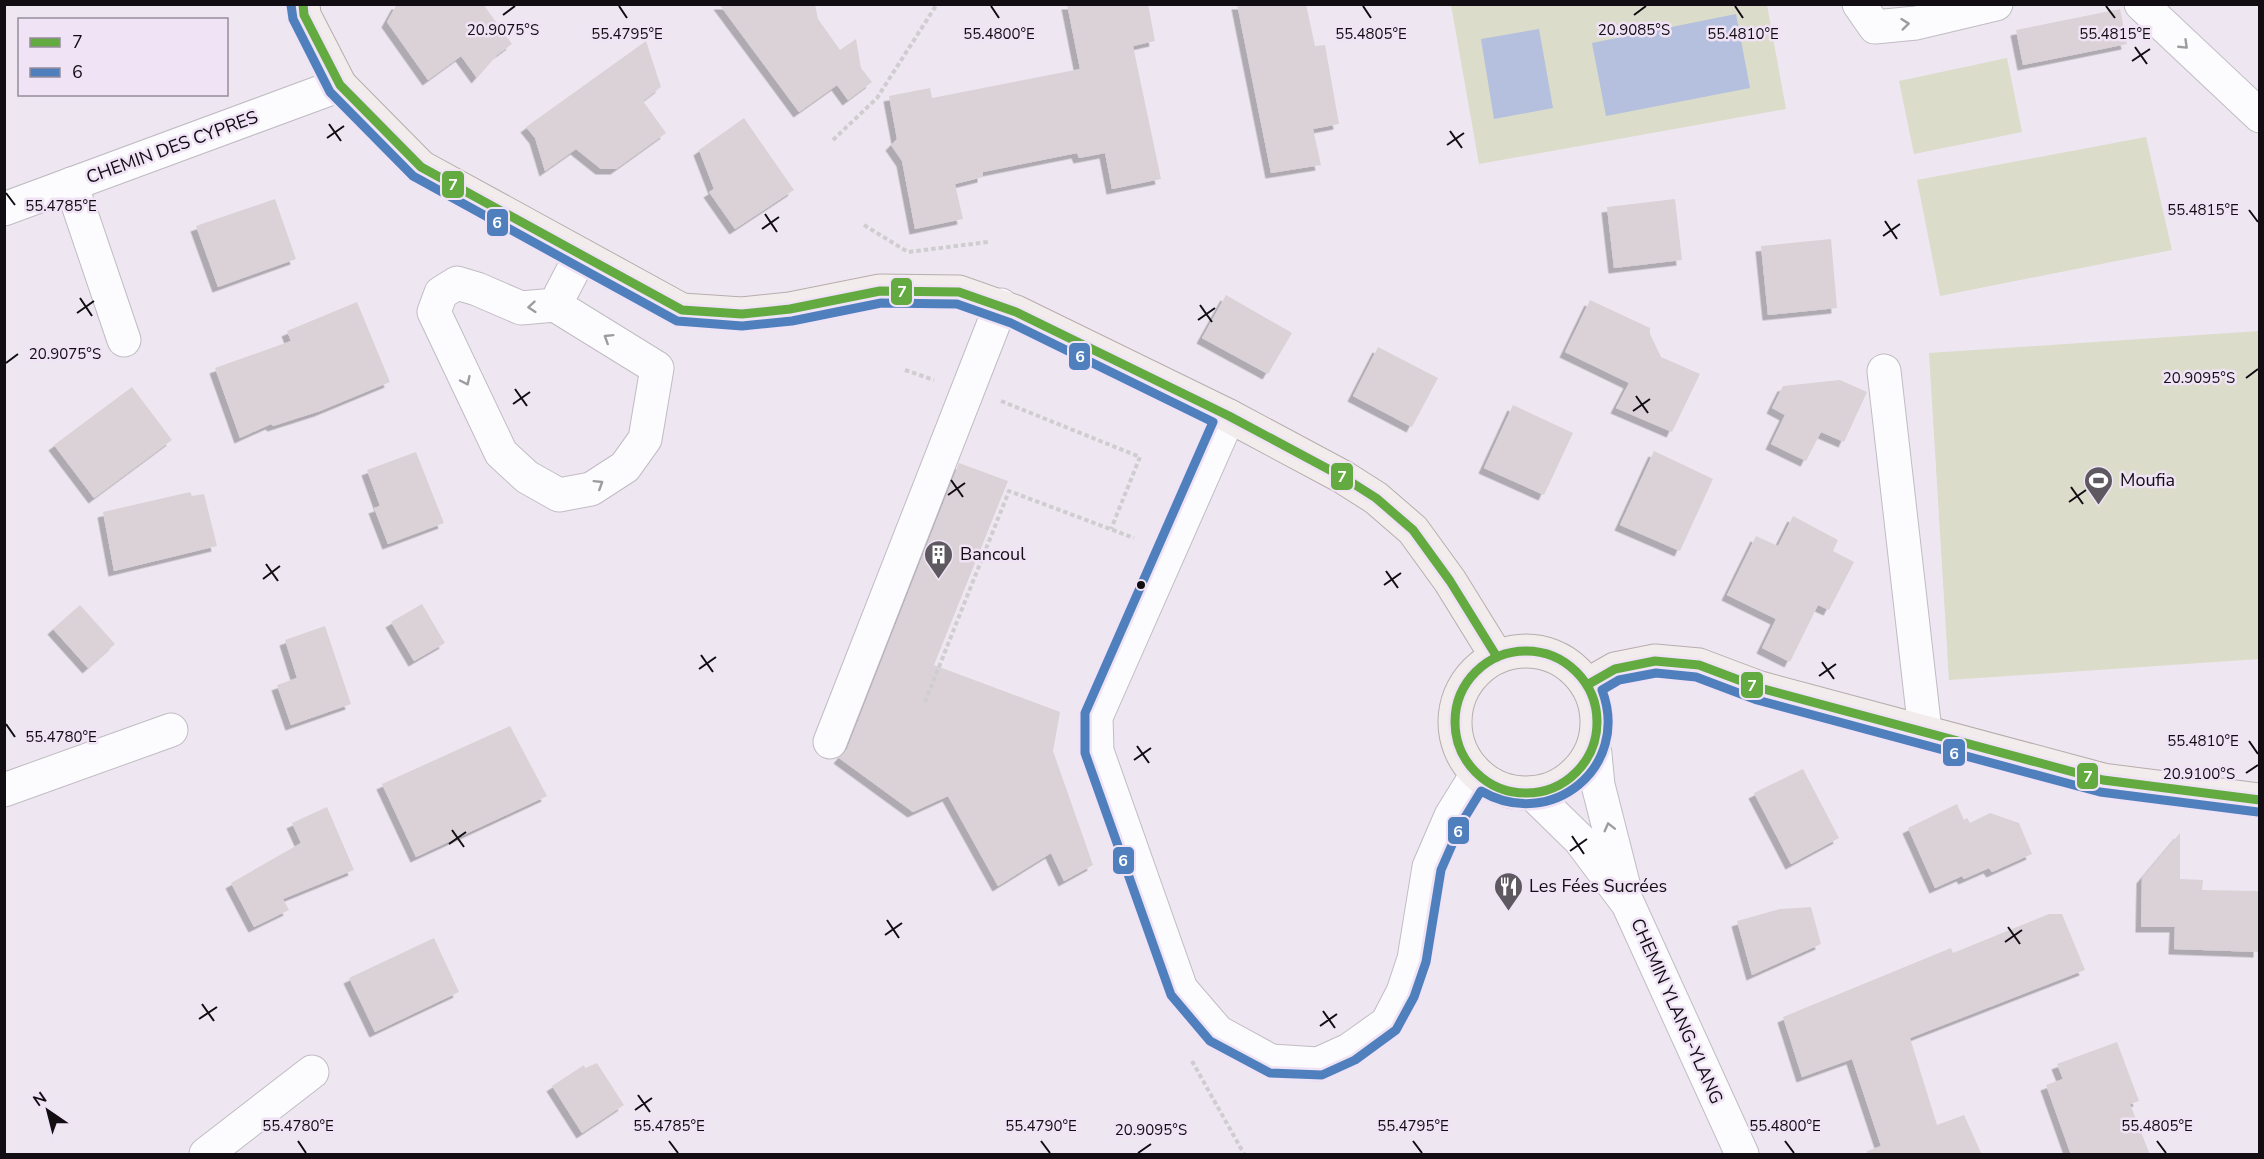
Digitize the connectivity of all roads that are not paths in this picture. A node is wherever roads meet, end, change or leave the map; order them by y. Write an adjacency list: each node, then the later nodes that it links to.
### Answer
1 (303, 4): 5 (main road)
2 (1859, 4): 3 (street, one-way to 3)
3 (1996, 4)
4 (2141, 4): 6 (street, one-way to 6)
5 (340, 85): 7 (street, CHEMIN DES CYPRES); 9 (main road)
6 (2259, 116)
7 (71, 184): 8 (street, CHEMIN DES CYPRES); 12 (street)
8 (4, 209)
9 (581, 255): 10 (street); 11 (main road)
10 (555, 305): 10 (street, one-way to 10)
11 (1001, 305): 14 (main road); 19 (street)
12 (124, 340)
13 (1884, 371): 18 (street)
14 (1229, 416): 15 (main road); 21 (street)
15 (1497, 657): 16 (main road); 21 (main road)
16 (1587, 684): 18 (main road); 20 (main road)
17 (171, 730): 22 (street)
18 (1925, 731): 24 (main road)
19 (830, 742)
20 (1594, 744): 23 (main road); 25 (street, one-way to 20)
21 (1477, 774): 23 (main road)
22 (4, 790)
23 (1532, 793): 25 (street, CHEMIN YLANG-YLANG)
24 (2259, 800)
25 (1629, 904): 28 (street, CHEMIN YLANG-YLANG)
26 (312, 1072): 27 (street)
27 (206, 1155)
28 (1742, 1155)

